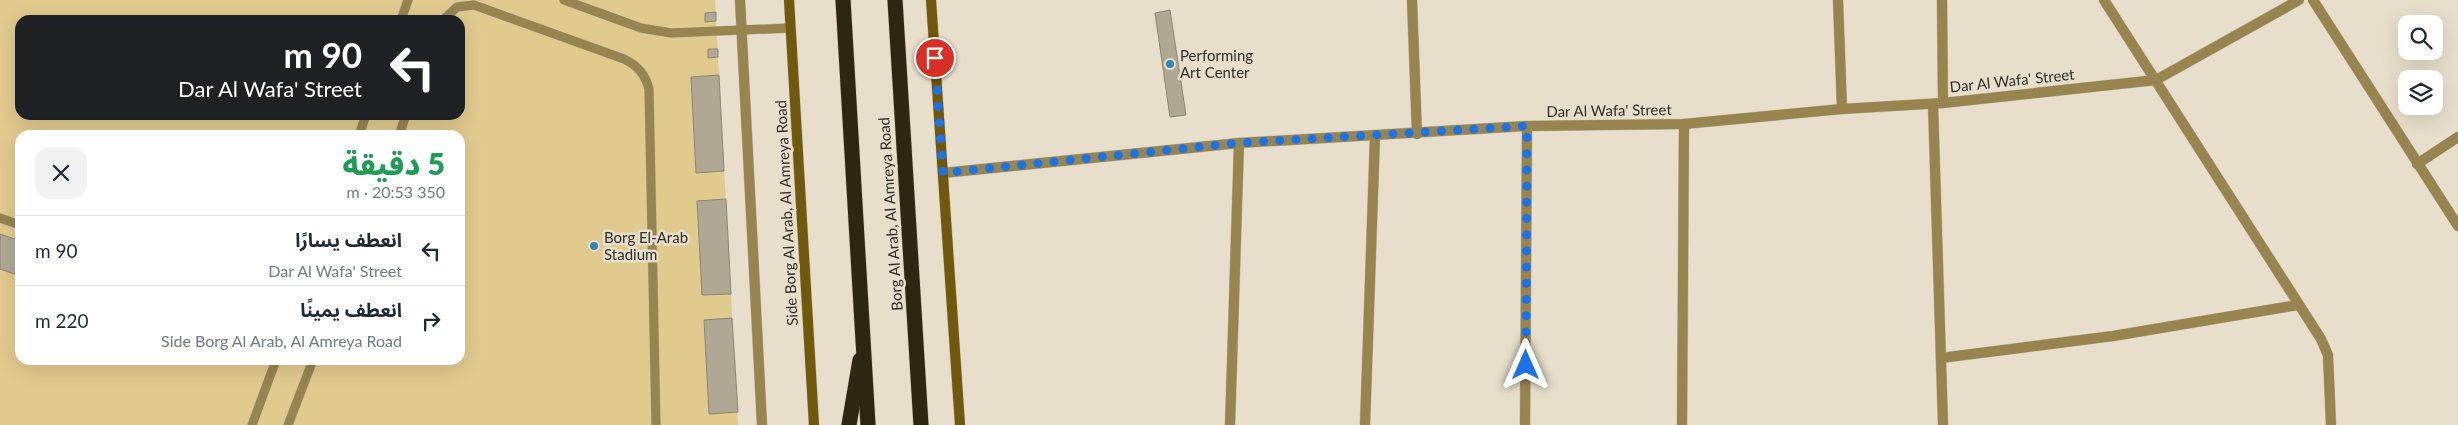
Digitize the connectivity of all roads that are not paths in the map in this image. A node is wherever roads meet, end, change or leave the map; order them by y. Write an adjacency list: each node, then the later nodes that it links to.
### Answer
1 (408, 0): 14 (lane)
2 (564, 0): 17 (lane)
3 (740, 0): 17 (street)
4 (789, 0): 16 (street, Side Borg Al Arab, Al Amreya Road)
5 (843, 0): 33 (highway)
6 (894, 0): 44 (highway, Borg Al Arab, Al Amreya Road)
7 (931, 0): 28 (street)
8 (1412, 0): 23 (street)
9 (1838, 0): 20 (street)
10 (1942, 0): 19 (street)
11 (2104, 0): 18 (street)
12 (2299, 0): 18 (street)
13 (2313, 0): 27 (street)
14 (403, 15)
15 (448, 15): 39 (lane)
16 (790, 28): 17 (lane); 41 (street, Side Borg Al Arab, Al Amreya Road)
17 (742, 32): 40 (street)
18 (2156, 80): 19 (street, Dar Al Wafa' Street); 32 (street)
19 (1938, 103): 20 (street, Dar Al Wafa' Street); 34 (street)
20 (1842, 108): 21 (street, Dar Al Wafa' Street)
21 (1684, 124): 22 (street, Dar Al Wafa' Street); 49 (street)
22 (1527, 126): 23 (street, Dar Al Wafa' Street); 48 (street)
23 (1417, 134): 24 (street, Dar Al Wafa' Street)
24 (1375, 136): 26 (street, Dar Al Wafa' Street); 47 (street)
25 (2458, 136): 27 (street)
26 (1239, 143): 28 (street, Dar Al Wafa' Street); 46 (street)
27 (2417, 164): 31 (street)
28 (943, 173): 45 (street)
29 (0, 218): 30 (lane)
30 (15, 223)
31 (2458, 226)
32 (2298, 305): 34 (street); 51 (street)
33 (864, 341): 42 (highway); 43 (highway)
34 (1941, 358): 50 (street)
35 (274, 365): 37 (lane)
36 (311, 365): 38 (lane)
37 (252, 425)
38 (288, 425)
39 (656, 425)
40 (762, 425)
41 (814, 425)
42 (849, 425)
43 (868, 425)
44 (921, 425)
45 (960, 425)
46 (1230, 425)
47 (1365, 425)
48 (1525, 425)
49 (1682, 425)
50 (1943, 425)
51 (2331, 425)

